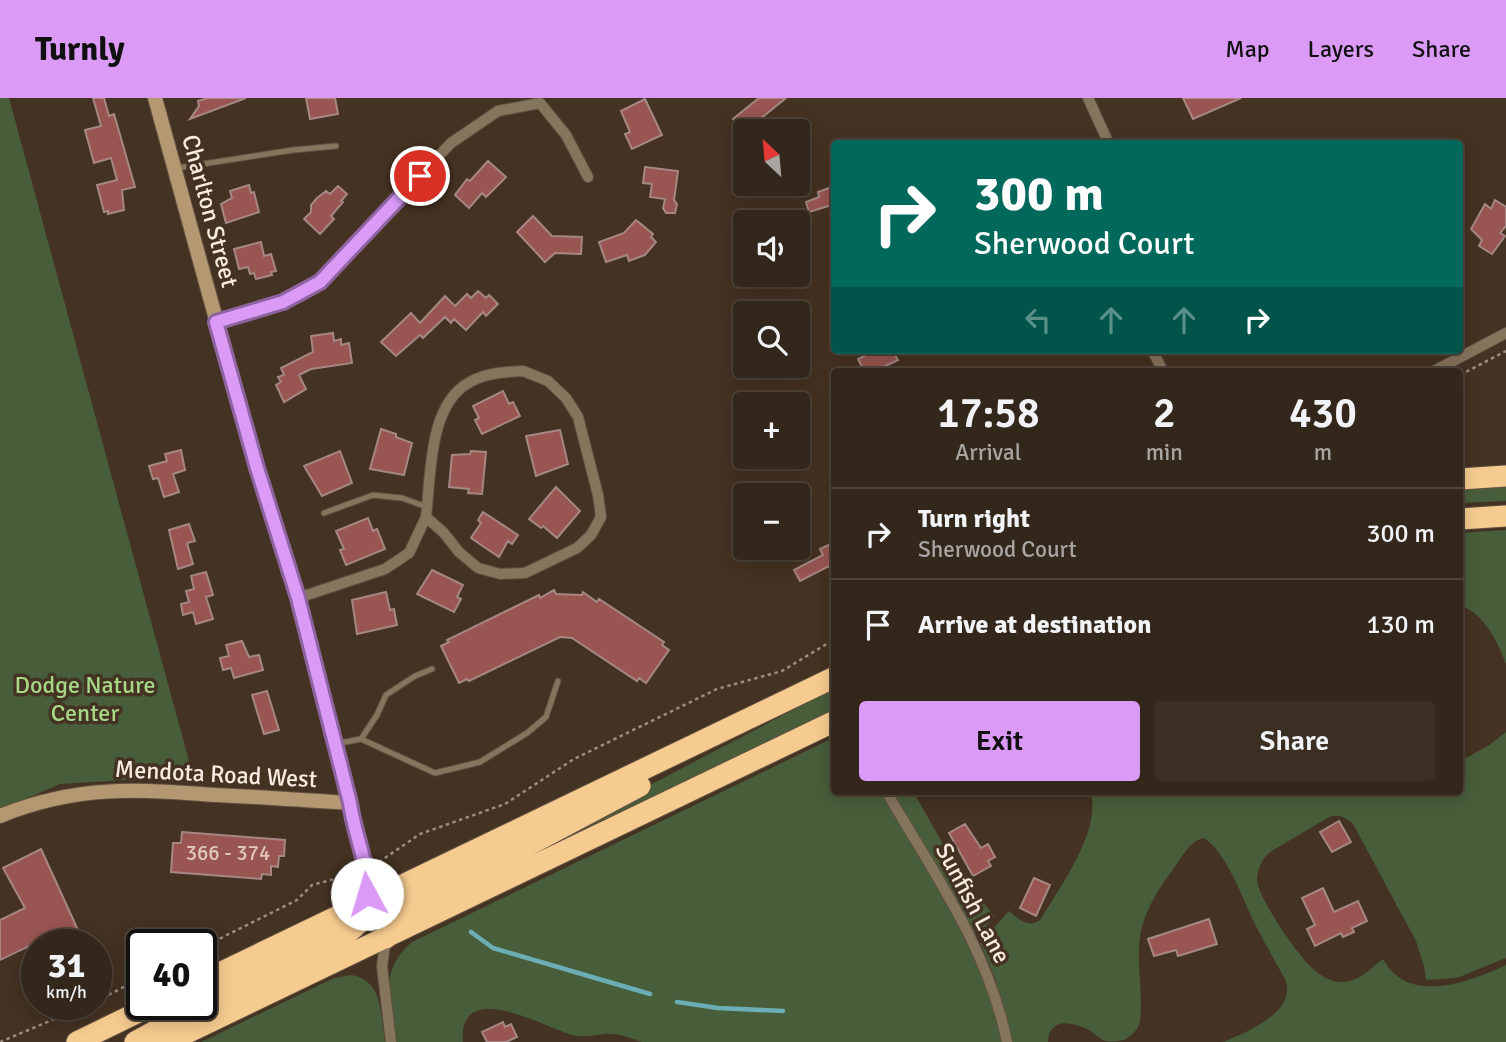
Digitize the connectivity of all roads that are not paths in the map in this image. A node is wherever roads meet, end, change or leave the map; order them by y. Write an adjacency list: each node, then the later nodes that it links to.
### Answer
1 (155, 98): 5 (street, Charlton Street)
2 (1088, 98): 3 (street)
3 (1107, 140)
4 (336, 146): 5 (lane)
5 (174, 168): 7 (street, Charlton Street)
6 (588, 177): 7 (street)
7 (216, 322): 16 (street, Charlton Street)
8 (1506, 333): 9 (street)
9 (1440, 368)
10 (1506, 476): 11 (highway)
11 (1463, 479)
12 (426, 512): 12 (street); 13 (lane); 16 (street)
13 (324, 513)
14 (1506, 516): 15 (highway)
15 (1463, 519)
16 (298, 598): 23 (street, Charlton Street)
17 (432, 669): 22 (lane)
18 (831, 679): 20 (highway)
19 (558, 681): 22 (lane)
20 (780, 703): 27 (highway); 28 (highway)
21 (831, 723): 28 (highway)
22 (361, 739): 23 (lane)
23 (335, 744): 25 (street, Charlton Street)
24 (888, 795): 35 (street, Sunfish Lane)
25 (350, 803): 26 (street, Mendota Road West); 27 (street, Charlton Street)
26 (0, 816)
27 (366, 903): 29 (highway); 32 (highway)
28 (386, 937): 33 (highway); 34 (street)
29 (217, 974)
30 (126, 1018): 31 (highway)
31 (77, 1042)
32 (135, 1042)
33 (168, 1042)
34 (391, 1042)
35 (1007, 1042)

